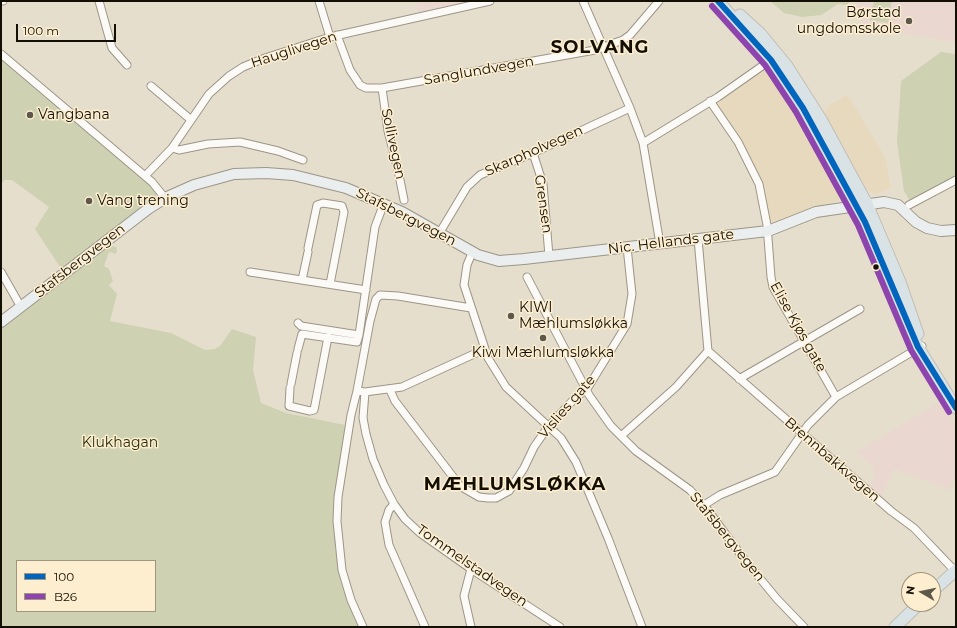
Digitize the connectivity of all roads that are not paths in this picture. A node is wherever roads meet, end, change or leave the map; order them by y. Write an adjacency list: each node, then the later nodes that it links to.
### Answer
1 (99, 1): 12 (street)
2 (320, 1): 8 (street)
3 (490, 1): 8 (street, Hauglivegen)
4 (583, 1): 9 (street)
5 (659, 1): 9 (street, Sanglundvegen)
6 (718, 1): 27 (main road)
7 (726, 1): 27 (main road)
8 (333, 36): 14 (street, Sanglundvegen); 17 (street, Hauglivegen)
9 (602, 47): 14 (street, Sanglundvegen); 16 (street)
10 (1, 54): 22 (street)
11 (765, 64): 15 (street)
12 (127, 65)
13 (151, 86): 17 (street)
14 (382, 88): 25 (street, Sollivegen)
15 (710, 101): 18 (street); 30 (street, Elise Kjøs gate)
16 (630, 108): 18 (street); 20 (street, Skarpholvegen)
17 (190, 119): 19 (street, Hauglivegen)
18 (643, 143): 33 (street)
19 (172, 148): 21 (street); 22 (street, Hauglivegen)
20 (533, 154): 31 (street, Skarpholvegen); 36 (street, Grensen)
21 (303, 160)
22 (145, 176): 24 (street)
23 (956, 180): 28 (street)
24 (165, 198): 26 (main road, Stafsbergvegen); 43 (main road, Stafsbergvegen)
25 (404, 200)
26 (384, 203): 31 (main road, Stafsbergvegen); 42 (street)
27 (862, 204): 29 (main road, Nic. Hellands gate); 30 (main road, Nic. Hellands gate); 51 (main road)
28 (909, 205)
29 (956, 230)
30 (768, 231): 32 (main road, Nic. Hellands gate); 50 (street, Elise Kjøs gate)
31 (440, 232): 35 (main road, Stafsbergvegen)
32 (698, 239): 33 (main road, Nic. Hellands gate); 53 (street)
33 (660, 244): 34 (main road, Nic. Hellands gate)
34 (627, 247): 36 (main road, Nic. Hellands gate); 55 (street, Vislies gate)
35 (472, 252): 36 (main road, Nic. Hellands gate); 44 (street)
36 (549, 256)
37 (1, 272): 43 (street)
38 (250, 272): 40 (street)
39 (527, 277): 55 (street, Stafsbergvegen)
40 (302, 280): 41 (street); 41 (street)
41 (330, 284): 42 (street)
42 (366, 290): 48 (street)
43 (21, 307): 46 (main road, Stafsbergvegen)
44 (471, 308): 52 (street); 57 (street)
45 (860, 309): 50 (street)
46 (1, 322)
47 (298, 323): 48 (street)
48 (359, 335): 49 (street)
49 (328, 337): 49 (street)
50 (805, 340): 54 (street); 58 (street, Elise Kjøs gate)
51 (920, 346): 58 (street); 59 (main road)
52 (484, 349): 56 (street); 60 (street)
53 (708, 351): 54 (street, Brennbakkvegen); 62 (street)
54 (739, 379): 61 (street, Brennbakkvegen)
55 (587, 389): 60 (street, Vislies gate); 62 (street, Stafsbergvegen)
56 (390, 390): 57 (street); 60 (street, Vislies gate)
57 (361, 391): 63 (street, Tommelstadvegen); 69 (street)
58 (836, 397): 61 (street)
59 (956, 408)
60 (548, 427): 73 (street)
61 (801, 434): 64 (street); 66 (street, Brennbakkvegen)
62 (621, 436): 64 (street, Stafsbergvegen)
63 (394, 504): 65 (street, Tommelstadvegen); 70 (street)
64 (704, 505): 74 (street, Stafsbergvegen)
65 (471, 569): 71 (street); 72 (street, Tommelstadvegen)
66 (955, 571): 67 (main road)
67 (941, 584)
68 (911, 612): 75 (main road)
69 (363, 627)
70 (425, 627)
71 (471, 627)
72 (560, 627)
73 (642, 627)
74 (804, 627)
75 (895, 627)

